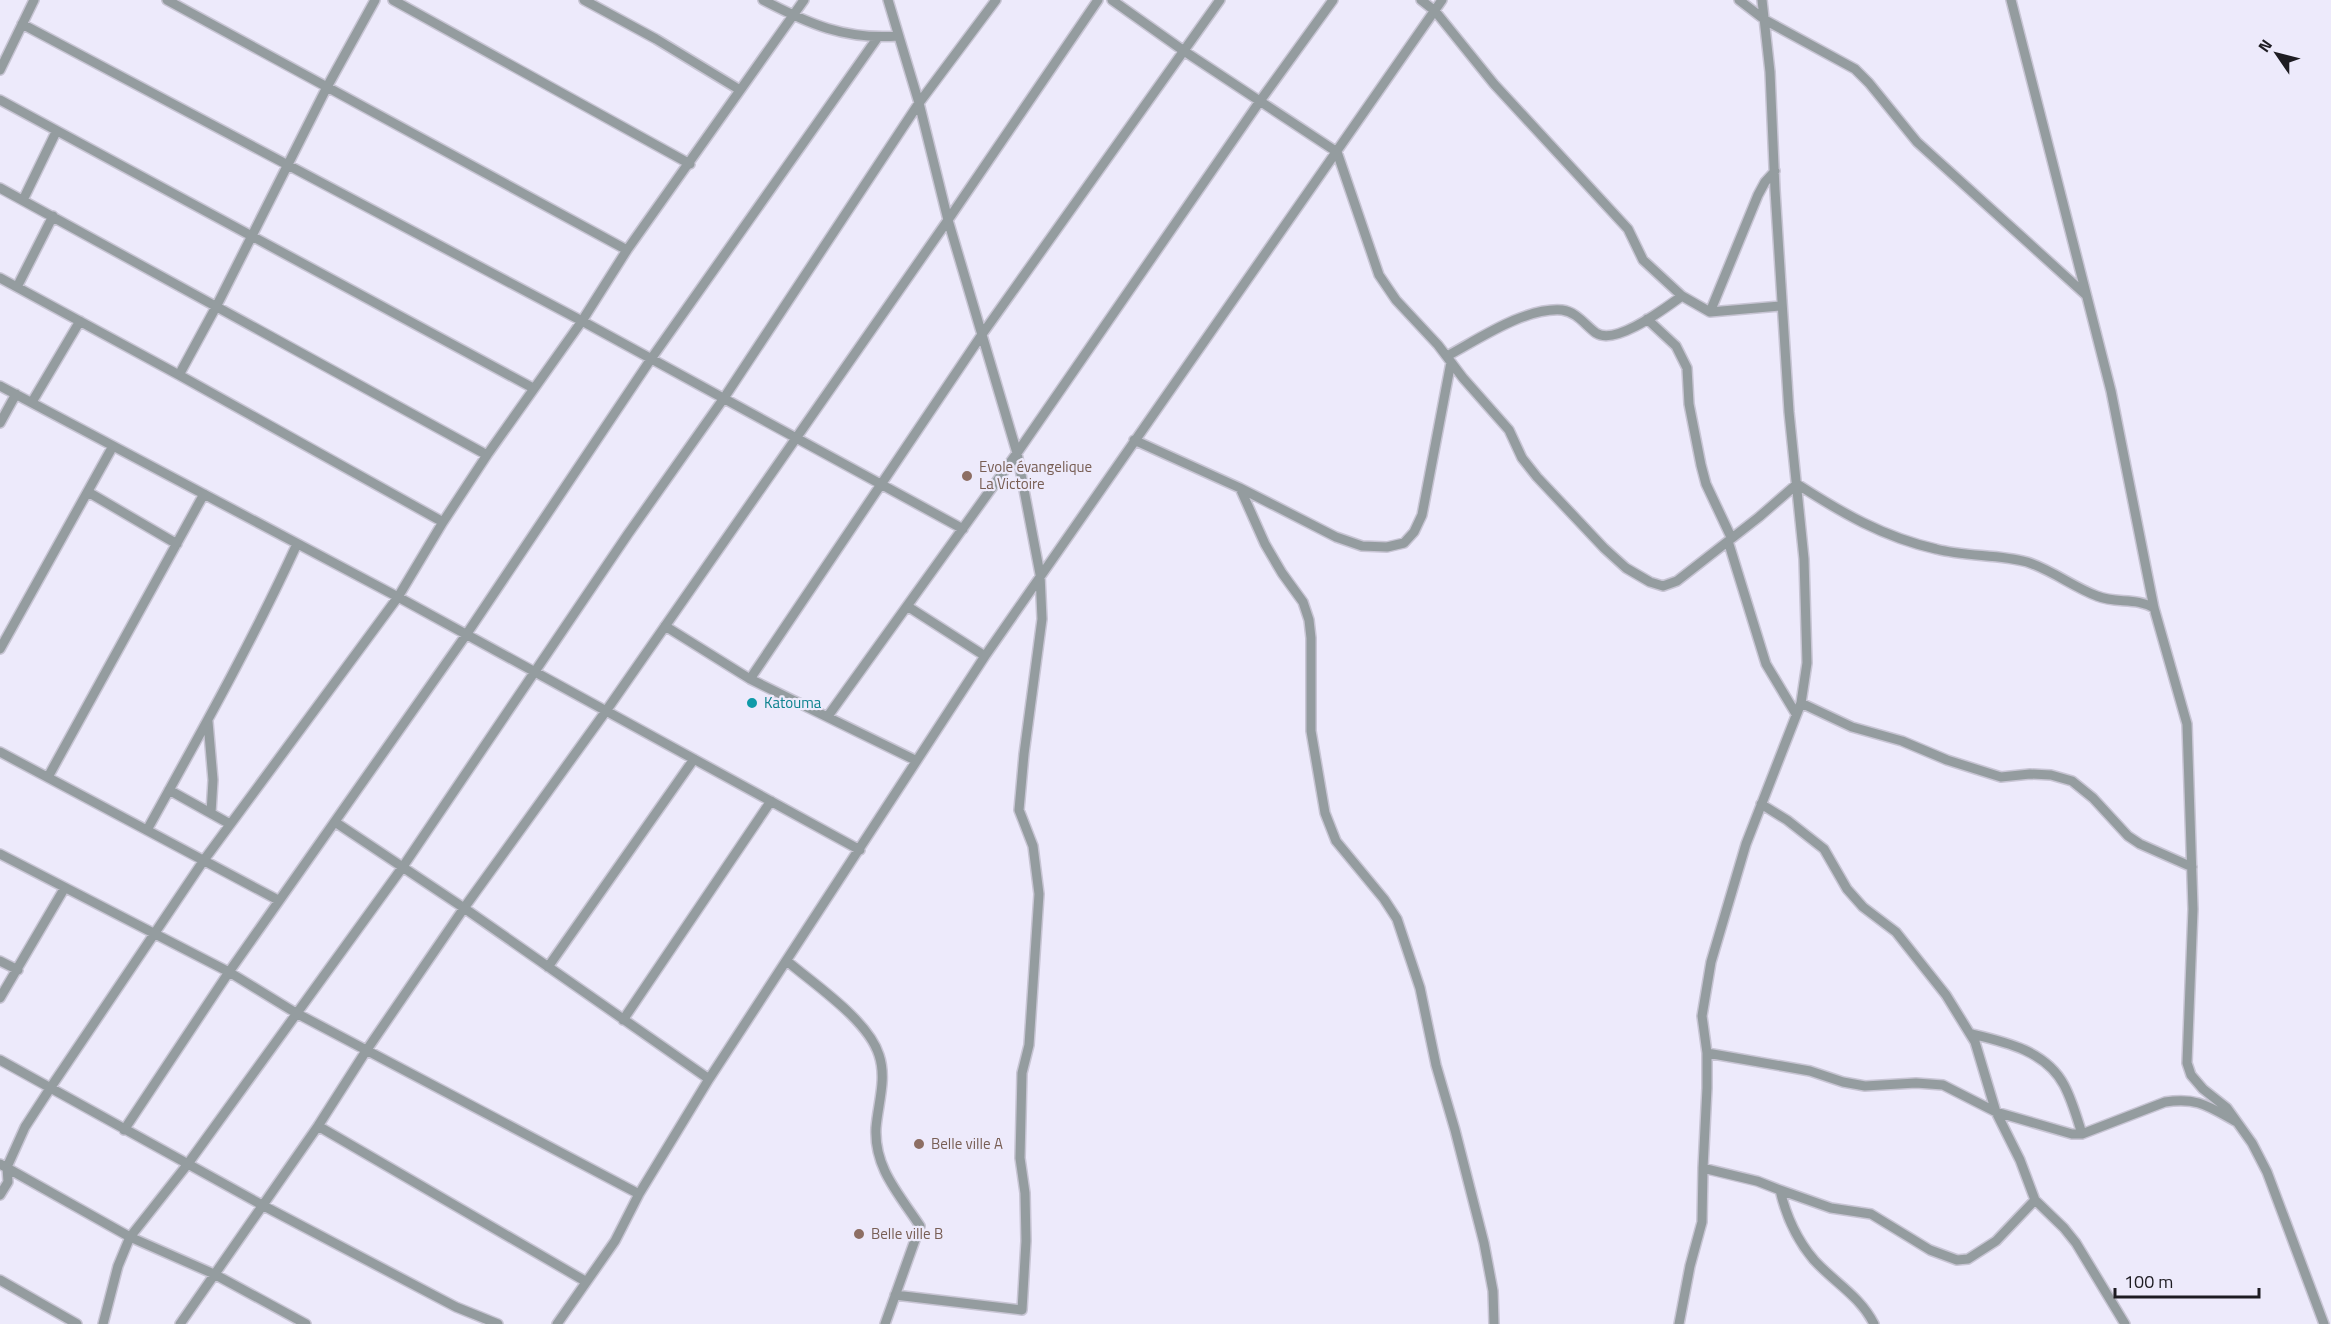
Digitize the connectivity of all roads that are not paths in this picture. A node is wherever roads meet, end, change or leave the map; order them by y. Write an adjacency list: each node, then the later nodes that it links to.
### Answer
1 (34, 0): 22 (street)
2 (167, 0): 27 (street)
3 (375, 0): 27 (street)
4 (393, 0): 35 (street)
5 (584, 0): 28 (street)
6 (763, 0): 20 (street)
7 (804, 0): 20 (street)
8 (996, 0): 31 (street)
9 (1098, 0): 40 (street)
10 (1112, 0): 25 (street)
11 (1220, 0): 25 (street)
12 (1333, 0): 30 (street)
13 (1421, 0): 19 (street)
14 (1442, 0): 19 (street)
15 (1739, 0): 21 (street)
16 (1762, 0): 21 (street)
17 (2011, 0): 46 (street)
18 (889, 1): 23 (street)
19 (1435, 11): 33 (street); 45 (street)
20 (793, 16): 24 (street); 28 (street)
21 (1765, 20): 36 (street); 46 (street)
22 (22, 24): 26 (street); 34 (street)
23 (898, 36): 24 (street); 31 (street)
24 (878, 37): 54 (street)
25 (1184, 51): 30 (street); 53 (street)
26 (0, 70)
27 (327, 87): 34 (street); 42 (street)
28 (740, 90): 35 (street)
29 (0, 100): 32 (street)
30 (1260, 101): 33 (street); 66 (street)
31 (919, 103): 40 (street); 60 (street)
32 (56, 132): 38 (street); 41 (street)
33 (1337, 152): 55 (street); 64 (street)
34 (286, 164): 41 (street); 52 (street)
35 (690, 164): 42 (street)
36 (1775, 171): 48 (street); 49 (street)
37 (0, 188): 38 (street)
38 (22, 200): 39 (street)
39 (53, 216): 44 (street); 47 (street)
40 (948, 220): 53 (street); 63 (street)
41 (252, 235): 47 (street); 58 (street)
42 (627, 250): 52 (street)
43 (0, 278): 44 (street)
44 (17, 287): 51 (street)
45 (1682, 296): 49 (street); 50 (street)
46 (2087, 296): 81 (street)
47 (217, 305): 56 (street); 67 (street)
48 (1782, 306): 49 (street); 68 (street)
49 (1710, 312)
50 (1647, 320): 55 (street); 75 (street)
51 (80, 321): 56 (street); 61 (street)
52 (582, 321): 54 (street); 58 (street)
53 (983, 333): 66 (street); 69 (street)
54 (651, 359): 60 (street); 83 (street)
55 (1449, 359): 70 (street); 75 (street)
56 (179, 375): 73 (street)
57 (0, 386): 59 (street)
58 (533, 388): 67 (street)
59 (16, 394): 61 (street); 62 (street)
60 (724, 398): 63 (street); 86 (street)
61 (32, 402): 65 (street)
62 (0, 423)
63 (796, 437): 69 (street); 82 (street)
64 (1134, 440): 70 (street); 78 (street)
65 (113, 446): 71 (street); 72 (street)
66 (1017, 453): 74 (street); 78 (street)
67 (487, 455): 73 (street)
68 (1797, 484): 75 (street); 81 (street); 88 (street)
69 (882, 485): 74 (street); 87 (street)
70 (1240, 488): 154 (street)
71 (88, 492): 76 (street); 84 (street)
72 (204, 494): 76 (street); 77 (street)
73 (443, 522): 79 (street)
74 (963, 529): 80 (street)
75 (1729, 539): 90 (street)
76 (177, 544): 96 (street)
77 (297, 544): 79 (street); 92 (street)
78 (1040, 574): 85 (street); 144 (street)
79 (398, 597): 83 (street); 102 (street)
80 (907, 606): 85 (street); 91 (street)
81 (2154, 608): 107 (street)
82 (665, 626): 87 (street); 89 (street)
83 (465, 635): 86 (street); 101 (street)
84 (0, 649)
85 (985, 656): 95 (street)
86 (536, 673): 89 (street); 108 (street)
87 (750, 679): 91 (street)
88 (1801, 703): 90 (street); 107 (street)
89 (606, 711): 94 (street); 111 (street)
90 (1796, 714): 99 (street)
91 (828, 716): 95 (street)
92 (208, 722): 97 (street); 100 (street)
93 (0, 752): 96 (street)
94 (694, 759): 98 (street); 115 (street)
95 (915, 760): 104 (street)
96 (48, 777): 103 (street)
97 (169, 790): 100 (street); 103 (street)
98 (771, 801): 104 (street); 120 (street)
99 (1761, 804): 121 (street); 123 (street)
100 (212, 813): 102 (street)
101 (335, 822): 108 (street); 110 (street)
102 (230, 824): 106 (street)
103 (147, 830): 106 (street)
104 (860, 849): 114 (street)
105 (0, 854): 109 (street)
106 (204, 860): 110 (street); 112 (street)
107 (2192, 867): 128 (street)
108 (402, 868): 111 (street); 119 (street)
109 (64, 889): 112 (street); 116 (street)
110 (278, 900): 117 (street)
111 (464, 908): 115 (street); 122 (street)
112 (155, 934): 117 (street); 126 (street)
113 (0, 961): 116 (street)
114 (787, 961): 125 (street); 144 (street)
115 (548, 967): 120 (street)
116 (18, 970): 118 (street)
117 (229, 972): 119 (street); 130 (street)
118 (0, 998)
119 (296, 1013): 122 (street); 133 (street)
120 (623, 1020): 125 (street)
121 (1972, 1034): 127 (street); 131 (street)
122 (366, 1051): 129 (street); 136 (street)
123 (1707, 1053): 127 (street); 134 (street)
124 (0, 1059): 126 (street)
125 (709, 1079): 136 (street)
126 (51, 1087): 130 (street); 132 (street)
127 (1996, 1112): 131 (street); 138 (street)
128 (2240, 1124): 131 (street); 158 (street)
129 (318, 1126): 139 (street); 143 (street)
130 (124, 1130): 133 (street)
131 (2082, 1134)
132 (4, 1165): 137 (street); 140 (street)
133 (187, 1165): 139 (street); 140 (street)
134 (1703, 1168): 135 (street); 155 (street)
135 (1780, 1190): 138 (street); 156 (street)
136 (639, 1194): 143 (street)
137 (0, 1195)
138 (2035, 1200): 157 (street)
139 (262, 1205): 141 (street); 151 (street)
140 (130, 1237): 141 (street); 148 (street)
141 (214, 1275): 146 (street); 149 (street)
142 (0, 1280): 145 (street)
143 (585, 1281): 152 (street)
144 (895, 1295): 153 (street)
145 (65, 1321): 147 (street)
146 (294, 1321): 150 (street)
147 (77, 1324)
148 (104, 1324)
149 (180, 1324)
150 (306, 1324)
151 (498, 1324)
152 (557, 1324)
153 (885, 1324)
154 (1494, 1324)
155 (1679, 1324)
156 (1874, 1324)
157 (2125, 1324)
158 (2324, 1324)

